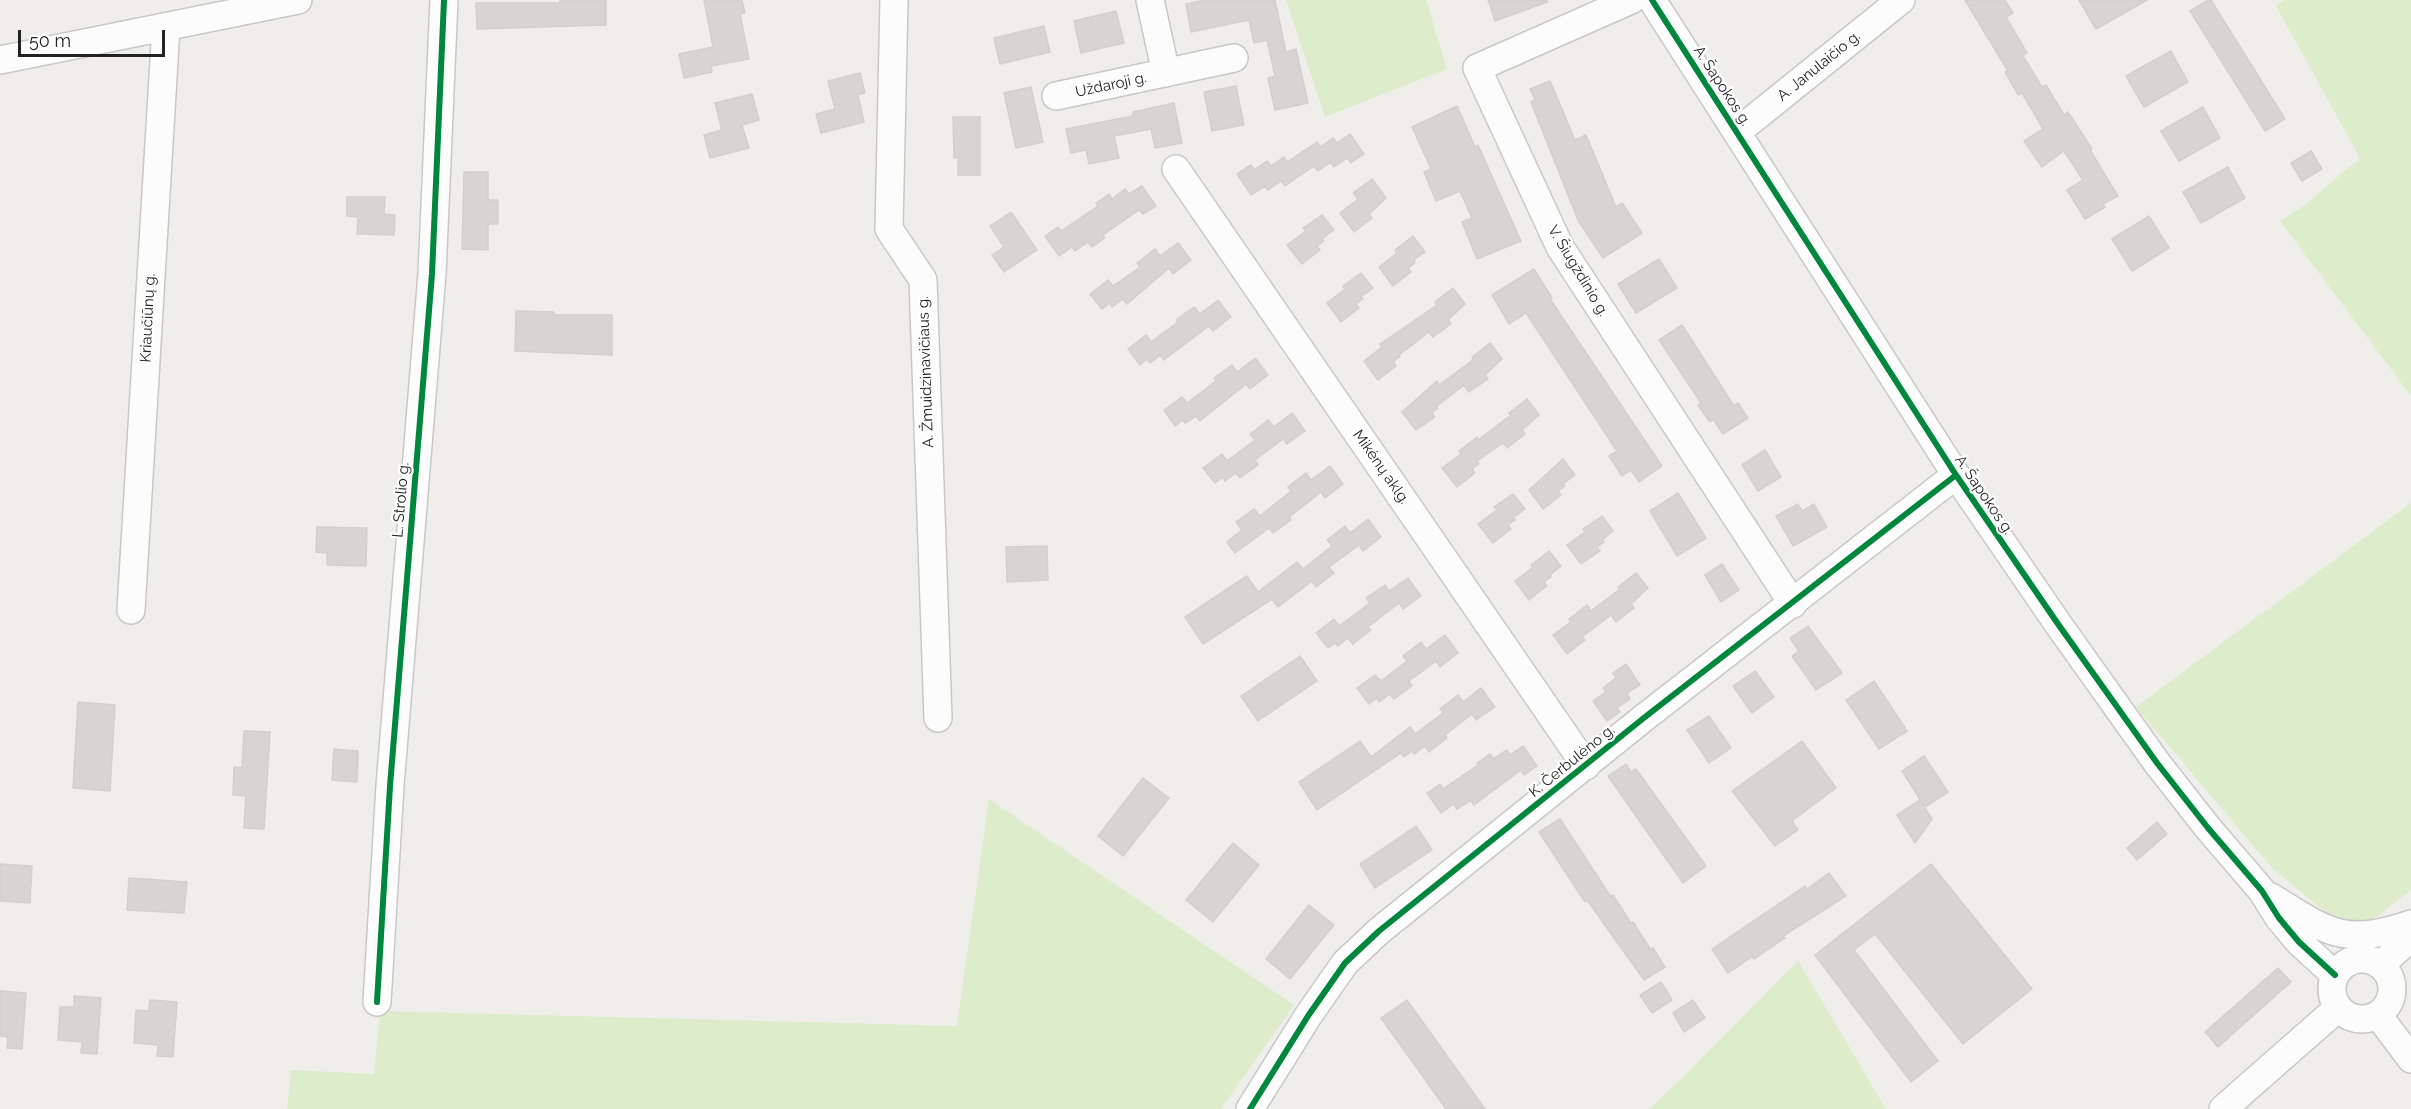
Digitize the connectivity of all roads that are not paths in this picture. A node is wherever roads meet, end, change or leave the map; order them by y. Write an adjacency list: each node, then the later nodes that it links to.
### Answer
1 (298, 0): 8 (street)
2 (444, 0): 25 (street, L. Strolio g.)
3 (894, 0): 18 (street, A. Žmuidzinavičiaus g.)
4 (1150, 0): 11 (street, Uždaroji g.)
5 (1631, 0): 16 (street, V. Šiugždinio g.)
6 (1652, 0): 13 (street, A. Šapokos g.)
7 (1900, 0): 13 (street, A. Janulaičio g.)
8 (166, 27): 10 (street); 17 (street, Kriaučiūnų g.)
9 (1234, 58): 11 (street, Uždaroji g.)
10 (0, 60)
11 (1166, 73): 12 (street, Uždaroji g.)
12 (1056, 96)
13 (1737, 132): 15 (street, A. Šapokos g.)
14 (1176, 169): 19 (street, Mikėnų aklg.)
15 (1956, 476): 16 (street, K. Čerbulėno g.); 20 (street, A. Šapokos g.)
16 (1793, 604): 19 (street, K. Čerbulėno g.)
17 (131, 610)
18 (938, 718)
19 (1586, 766): 29 (street, K. Čerbulėno g.)
20 (2262, 891): 21 (street); 24 (street, A. Šapokos g.)
21 (2411, 924)
22 (2411, 937): 23 (street)
23 (2381, 965): 24 (street); 27 (street)
24 (2335, 975): 26 (street)
25 (377, 1002)
26 (2338, 1008): 27 (street); 30 (street)
27 (2378, 1015): 28 (street)
28 (2411, 1059)
29 (1250, 1109)
30 (2223, 1109)

